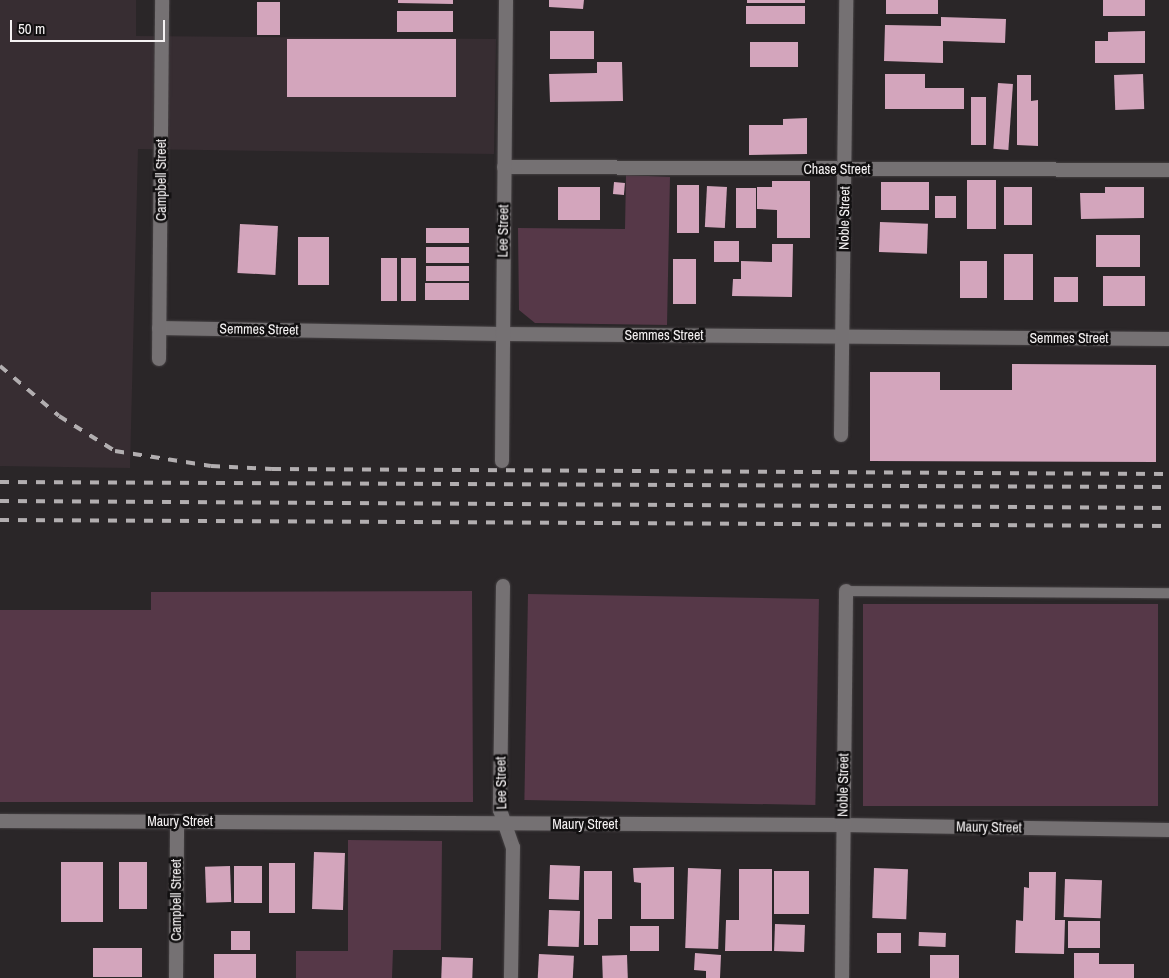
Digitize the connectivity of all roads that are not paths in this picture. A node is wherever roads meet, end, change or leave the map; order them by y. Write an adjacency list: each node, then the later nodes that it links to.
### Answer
1 (162, 0): 7 (street, Campbell Street)
2 (506, 0): 4 (street, Lee Street)
3 (846, 0): 5 (street, Noble Street)
4 (504, 167): 5 (street, Chase Street); 8 (street, Lee Street)
5 (844, 169): 6 (street, Chase Street); 9 (street, Noble Street)
6 (1169, 170)
7 (160, 328): 8 (street, Semmes Street); 11 (street, Campbell Street)
8 (502, 334): 9 (street, Semmes Street); 13 (street, Lee Street)
9 (842, 336): 10 (street, Semmes Street); 12 (street, Noble Street)
10 (1169, 339)
11 (159, 359)
12 (841, 435)
13 (502, 461)
14 (503, 586): 19 (street, Lee Street)
15 (846, 591): 16 (lane); 20 (street, Noble Street)
16 (1169, 593)
17 (0, 821): 18 (street, Maury Street)
18 (177, 821): 19 (street, Maury Street); 22 (street, Campbell Street)
19 (503, 823): 20 (street, Maury Street); 23 (street, Lee Street)
20 (842, 825): 21 (street, Maury Street); 24 (street, Noble Street)
21 (1169, 830)
22 (176, 978)
23 (511, 978)
24 (842, 978)

